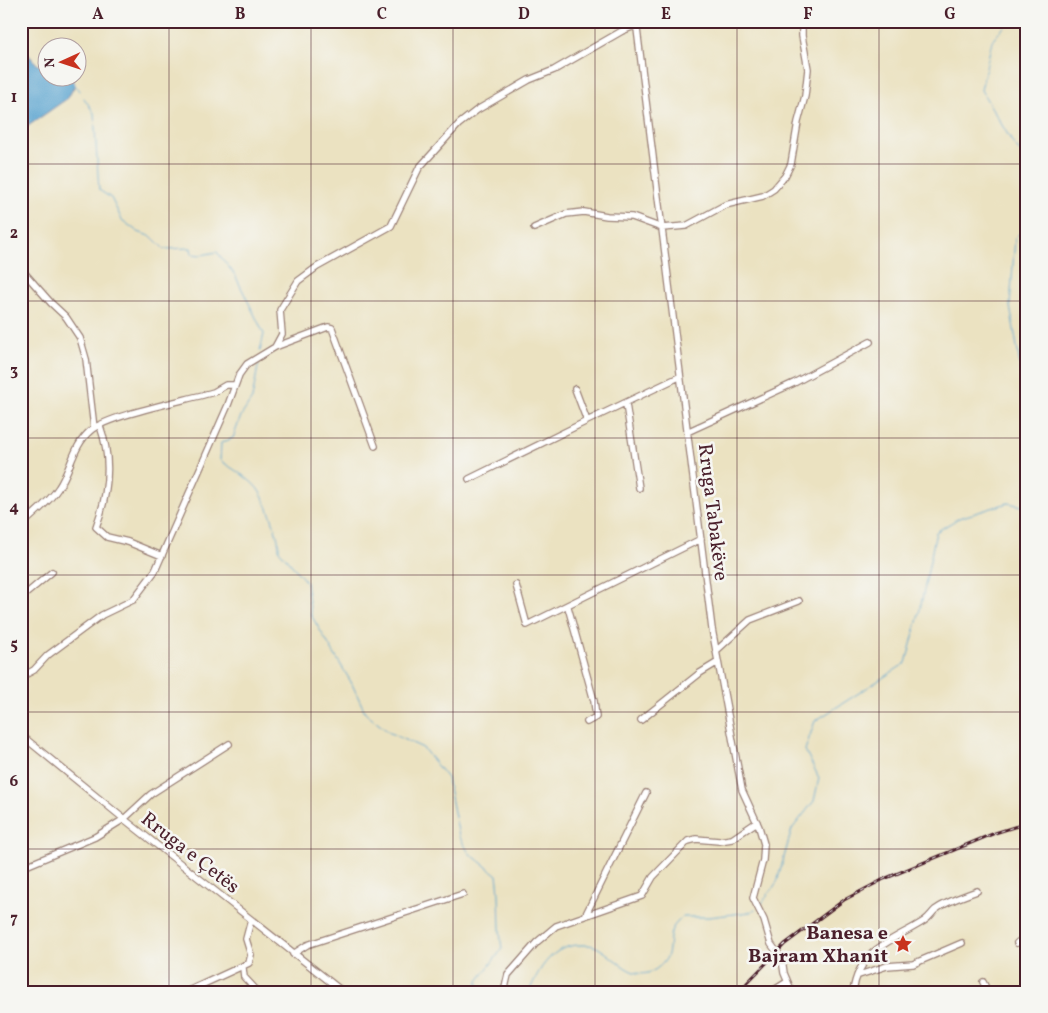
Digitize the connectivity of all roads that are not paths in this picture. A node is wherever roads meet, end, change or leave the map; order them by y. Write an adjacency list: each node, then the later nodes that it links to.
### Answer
1 (806, 21): 4 (street)
2 (637, 23): 4 (street, Rruga Tabakëve); 7 (street)
3 (534, 228): 4 (street)
4 (662, 228): 8 (street, Rruga Tabakëve)
5 (21, 268): 13 (street)
6 (870, 342): 14 (street)
7 (275, 347): 9 (street); 15 (street)
8 (679, 377): 11 (street); 14 (street, Rruga Tabakëve)
9 (235, 385): 13 (street); 20 (street)
10 (575, 389): 12 (street)
11 (626, 404): 12 (street); 17 (street)
12 (587, 420): 16 (street)
13 (97, 427): 18 (street); 20 (street)
14 (687, 432): 19 (street, Rruga Tabakëve)
15 (375, 446)
16 (469, 480)
17 (639, 488)
18 (21, 526)
19 (701, 539): 25 (street); 26 (street, Rruga Tabakëve)
20 (162, 556): 28 (street)
21 (52, 572): 23 (street)
22 (516, 585): 25 (street)
23 (21, 598)
24 (800, 601): 26 (street)
25 (568, 607): 30 (street)
26 (716, 651): 27 (street, Rruga Tabakëve)
27 (718, 662): 29 (street); 35 (street, Rruga Tabakëve)
28 (21, 677)
29 (641, 720)
30 (587, 722)
31 (21, 735): 34 (street, Rruga e Çetës)
32 (230, 744): 34 (street)
33 (646, 793): 39 (street)
34 (124, 819): 36 (street); 40 (street, Rruga e Çetës)
35 (757, 822): 39 (street); 47 (street, Rruga Tabakëve)
36 (21, 868)
37 (978, 891): 46 (street)
38 (463, 894): 44 (street)
39 (586, 914): 52 (street)
40 (251, 920): 44 (street, Rruga e Çetës); 45 (street)
41 (1027, 936): 43 (street)
42 (962, 943): 46 (street)
43 (1017, 943)
44 (293, 954): 51 (street, Rruga e Çetës)
45 (243, 968): 49 (street); 50 (street)
46 (859, 975): 55 (street)
47 (787, 982): 53 (street); 54 (street, Rruga Tabakëve)
48 (983, 982): 56 (street)
49 (186, 992)
50 (258, 992)
51 (343, 992)
52 (504, 992)
53 (771, 992)
54 (792, 992)
55 (853, 992)
56 (988, 992)

